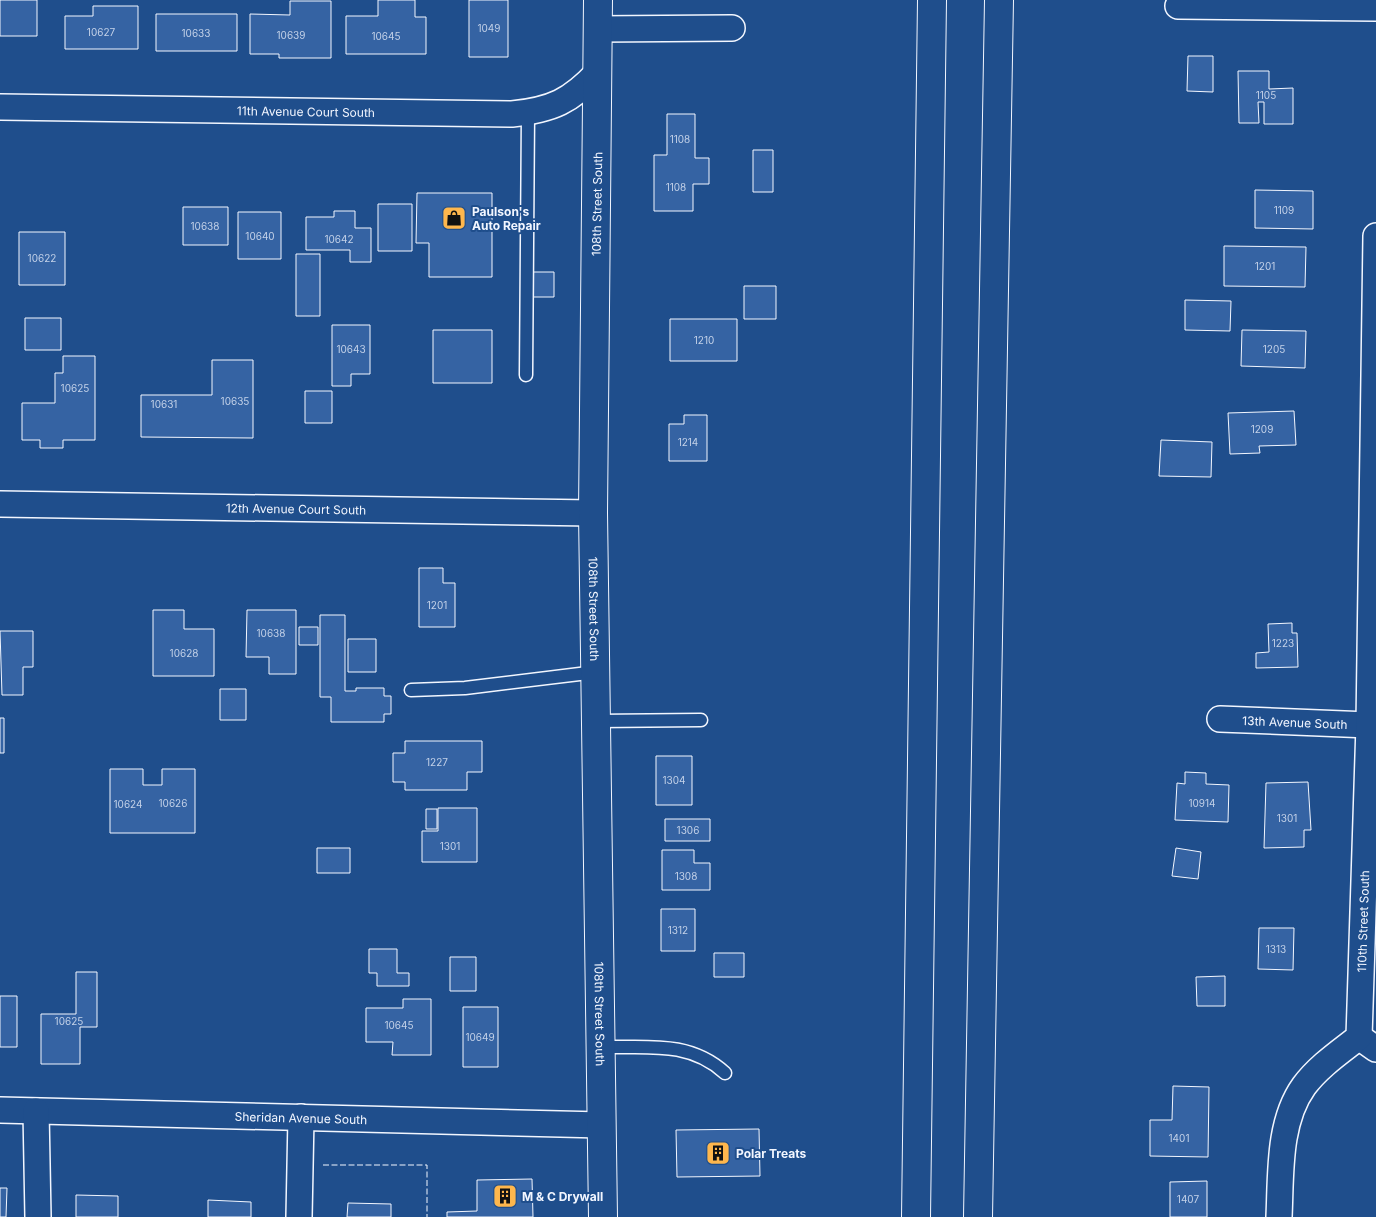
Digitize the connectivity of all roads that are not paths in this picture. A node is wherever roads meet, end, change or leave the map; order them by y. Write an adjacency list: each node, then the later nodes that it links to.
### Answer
1 (598, 0): 7 (main road, 108th Street South)
2 (932, 0): 31 (main road)
3 (999, 0): 32 (main road)
4 (1178, 6): 5 (street)
5 (1376, 8)
6 (732, 28): 7 (street)
7 (598, 29): 8 (main road, 108th Street South)
8 (598, 72): 10 (street, 11th Avenue Court South); 14 (main road, 108th Street South)
9 (0, 107): 10 (street, 11th Avenue Court South)
10 (528, 113): 12 (lane)
11 (1376, 236): 20 (street, 110th Street South)
12 (526, 375)
13 (0, 504): 14 (street, 12th Avenue Court South)
14 (593, 513): 15 (main road, 108th Street South)
15 (596, 672): 16 (lane); 19 (main road, 108th Street South)
16 (411, 690)
17 (1220, 719): 20 (street, 13th Avenue South)
18 (701, 720): 19 (lane)
19 (596, 721): 22 (main road, 108th Street South)
20 (1369, 725): 21 (street, 110th Street South)
21 (1368, 1043): 33 (street, 110th Street South)
22 (601, 1047): 23 (lane); 27 (main road, 108th Street South)
23 (725, 1073)
24 (0, 1110): 25 (street, Sheridan Avenue South)
25 (36, 1111): 26 (street, Sheridan Avenue South); 28 (street)
26 (301, 1117): 27 (street, Sheridan Avenue South); 29 (street)
27 (602, 1124): 30 (main road, 108th Street South)
28 (38, 1217)
29 (299, 1217)
30 (603, 1217)
31 (916, 1217)
32 (978, 1217)
33 (1279, 1217)

